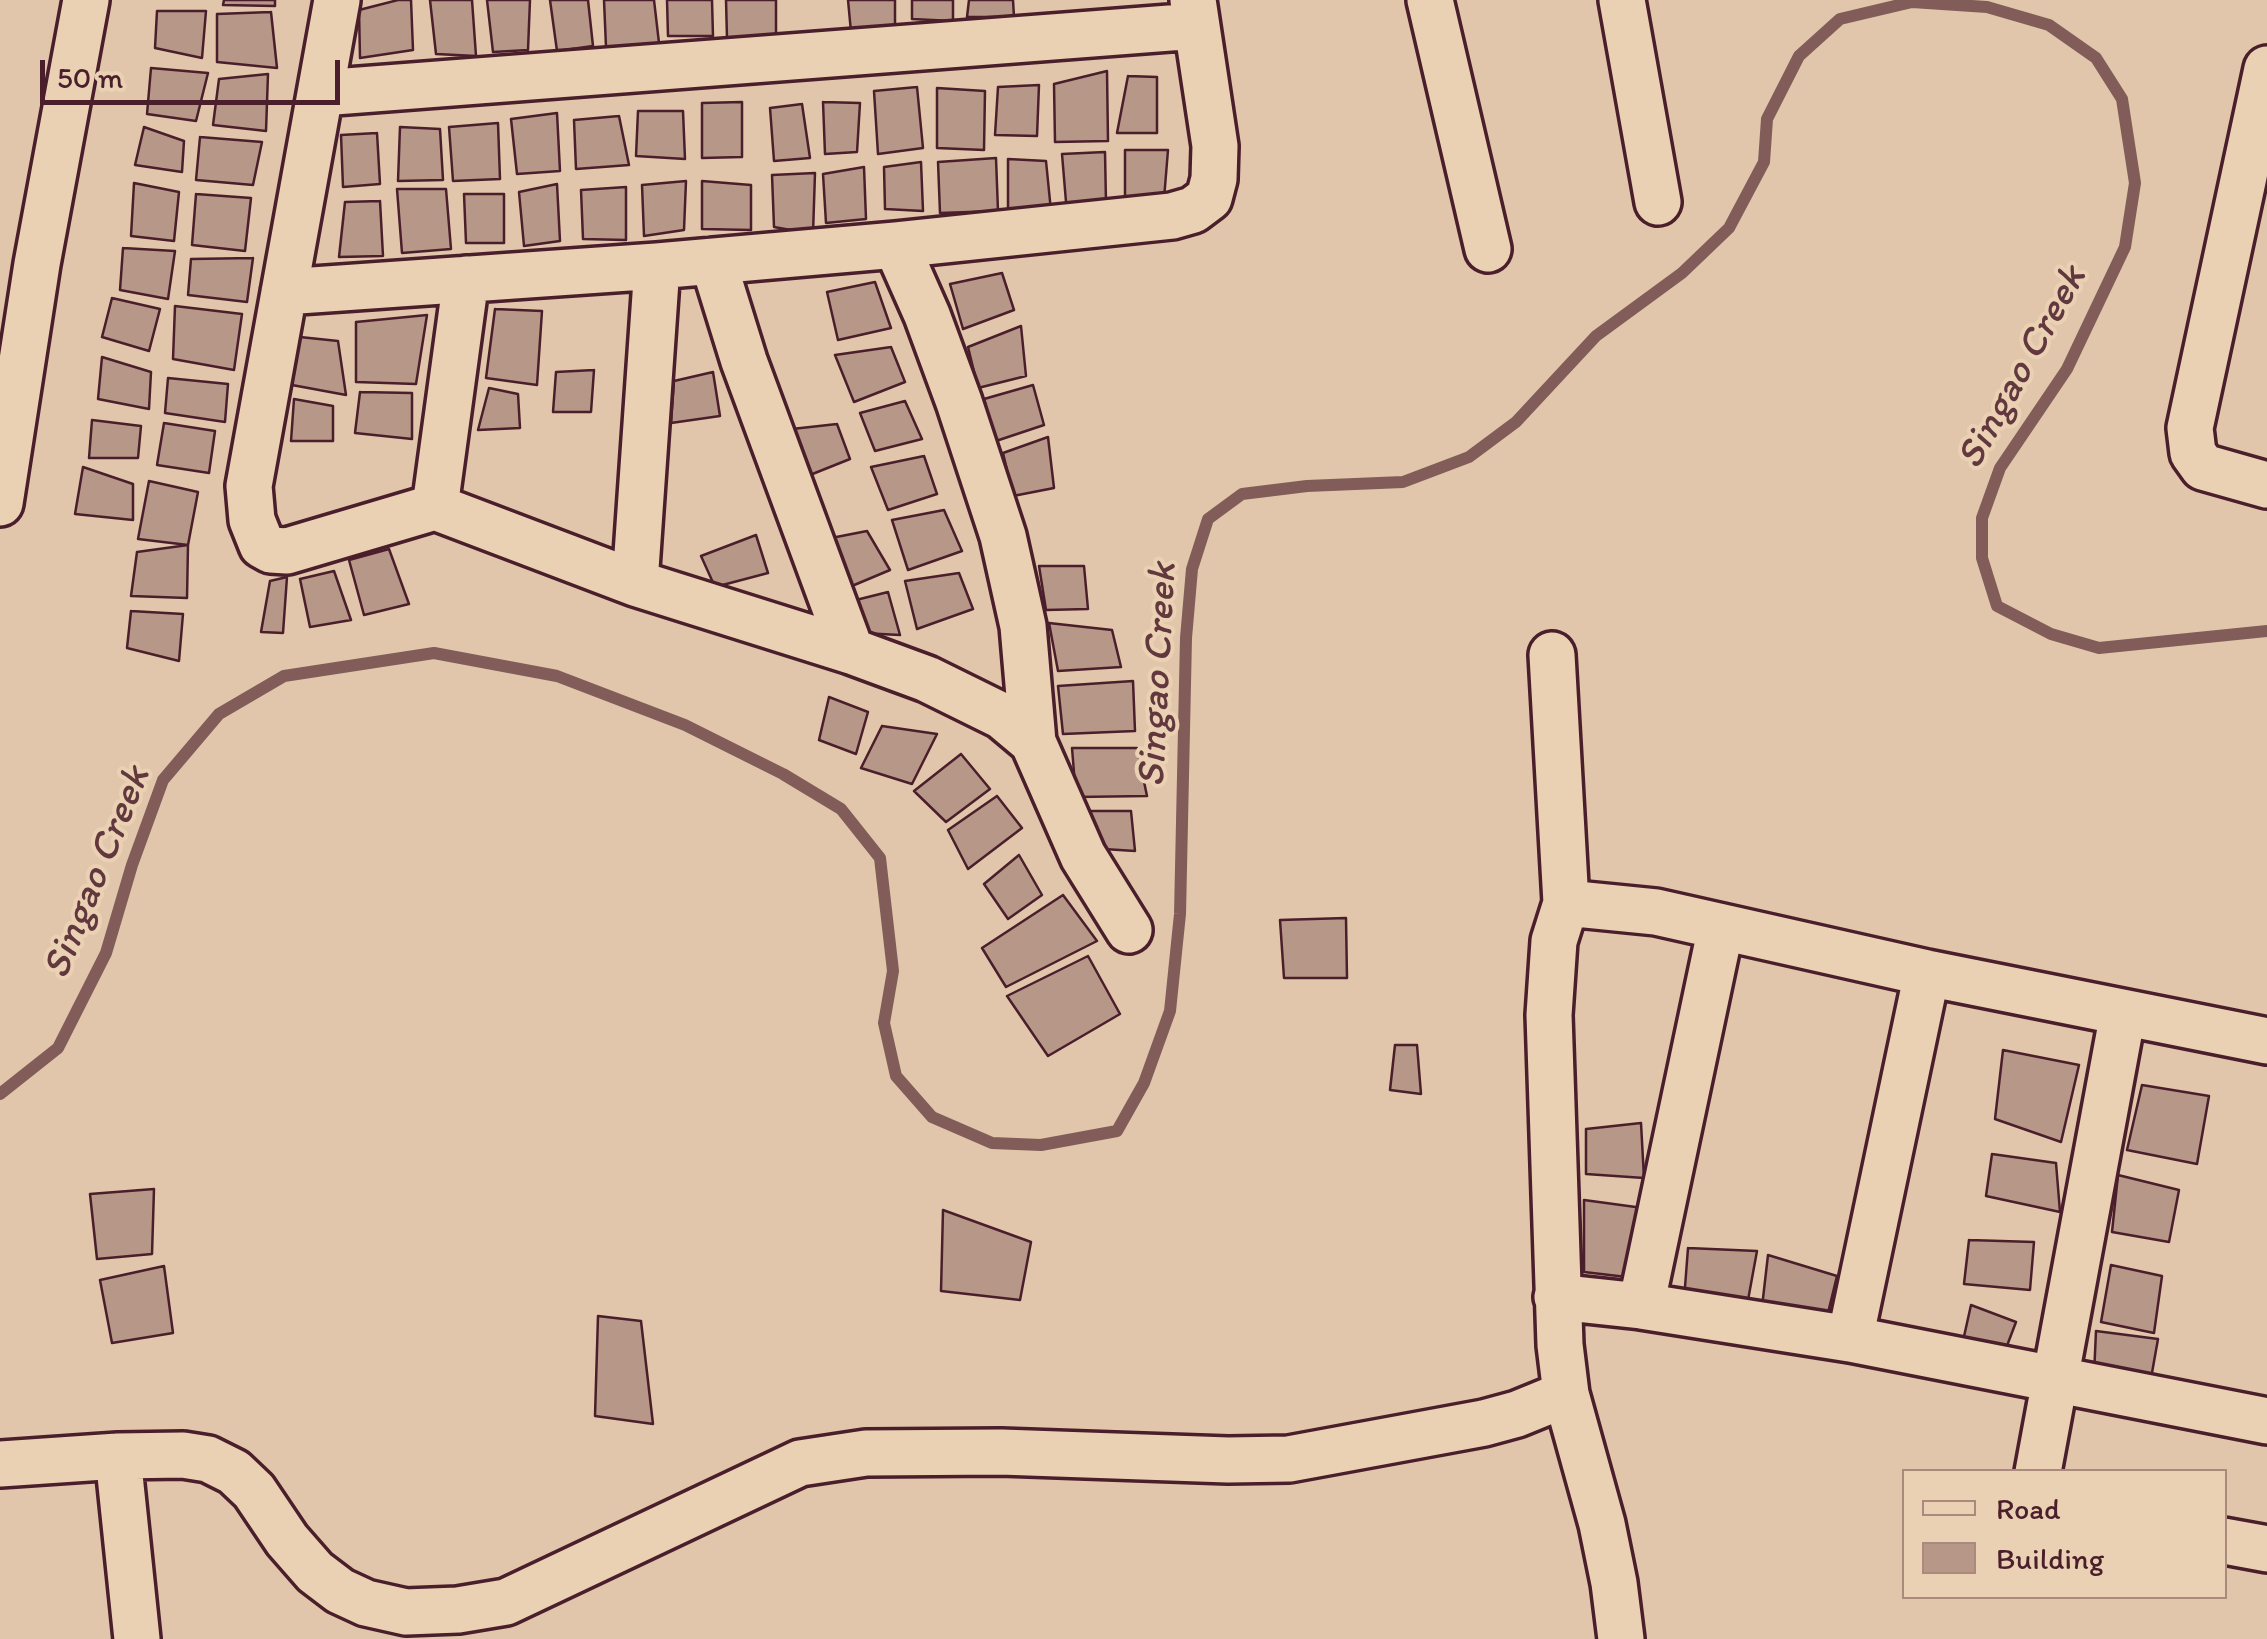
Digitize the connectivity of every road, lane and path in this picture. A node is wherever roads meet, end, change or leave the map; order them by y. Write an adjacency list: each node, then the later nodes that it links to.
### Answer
1 (86, 0): 16 (street)
2 (337, 0): 7 (street)
3 (1430, 0): 10 (street)
4 (1622, 0): 8 (street)
5 (1195, 13): 7 (street); 9 (street)
6 (2267, 69): 15 (street)
7 (322, 93): 14 (street)
8 (1658, 202)
9 (896, 244): 11 (street); 21 (street)
10 (1488, 248)
11 (713, 261): 12 (street); 19 (street)
12 (656, 266): 13 (street); 18 (street)
13 (466, 279): 14 (street); 17 (street)
14 (284, 292): 17 (street)
15 (2267, 485)
16 (0, 503)
17 (435, 507): 18 (street)
18 (635, 582): 19 (street)
19 (851, 651): 21 (street)
20 (1552, 656): 22 (street)
21 (1033, 742): 24 (street)
22 (1566, 903): 23 (street); 28 (street)
23 (1721, 927): 25 (street); 29 (street)
24 (1129, 930)
25 (1927, 973): 26 (street); 30 (street)
26 (2123, 1013): 27 (street); 31 (street)
27 (2267, 1042)
28 (1557, 1297): 29 (street); 32 (street)
29 (1640, 1306): 30 (street)
30 (1850, 1340): 31 (street)
31 (2055, 1380): 33 (street); 36 (street)
32 (1566, 1394): 34 (street); 40 (street)
33 (2266, 1416)
34 (118, 1456): 35 (street); 39 (street)
35 (0, 1464)
36 (2039, 1469)
37 (2227, 1541): 38 (street)
38 (2267, 1548)
39 (137, 1639)
40 (1620, 1639)

